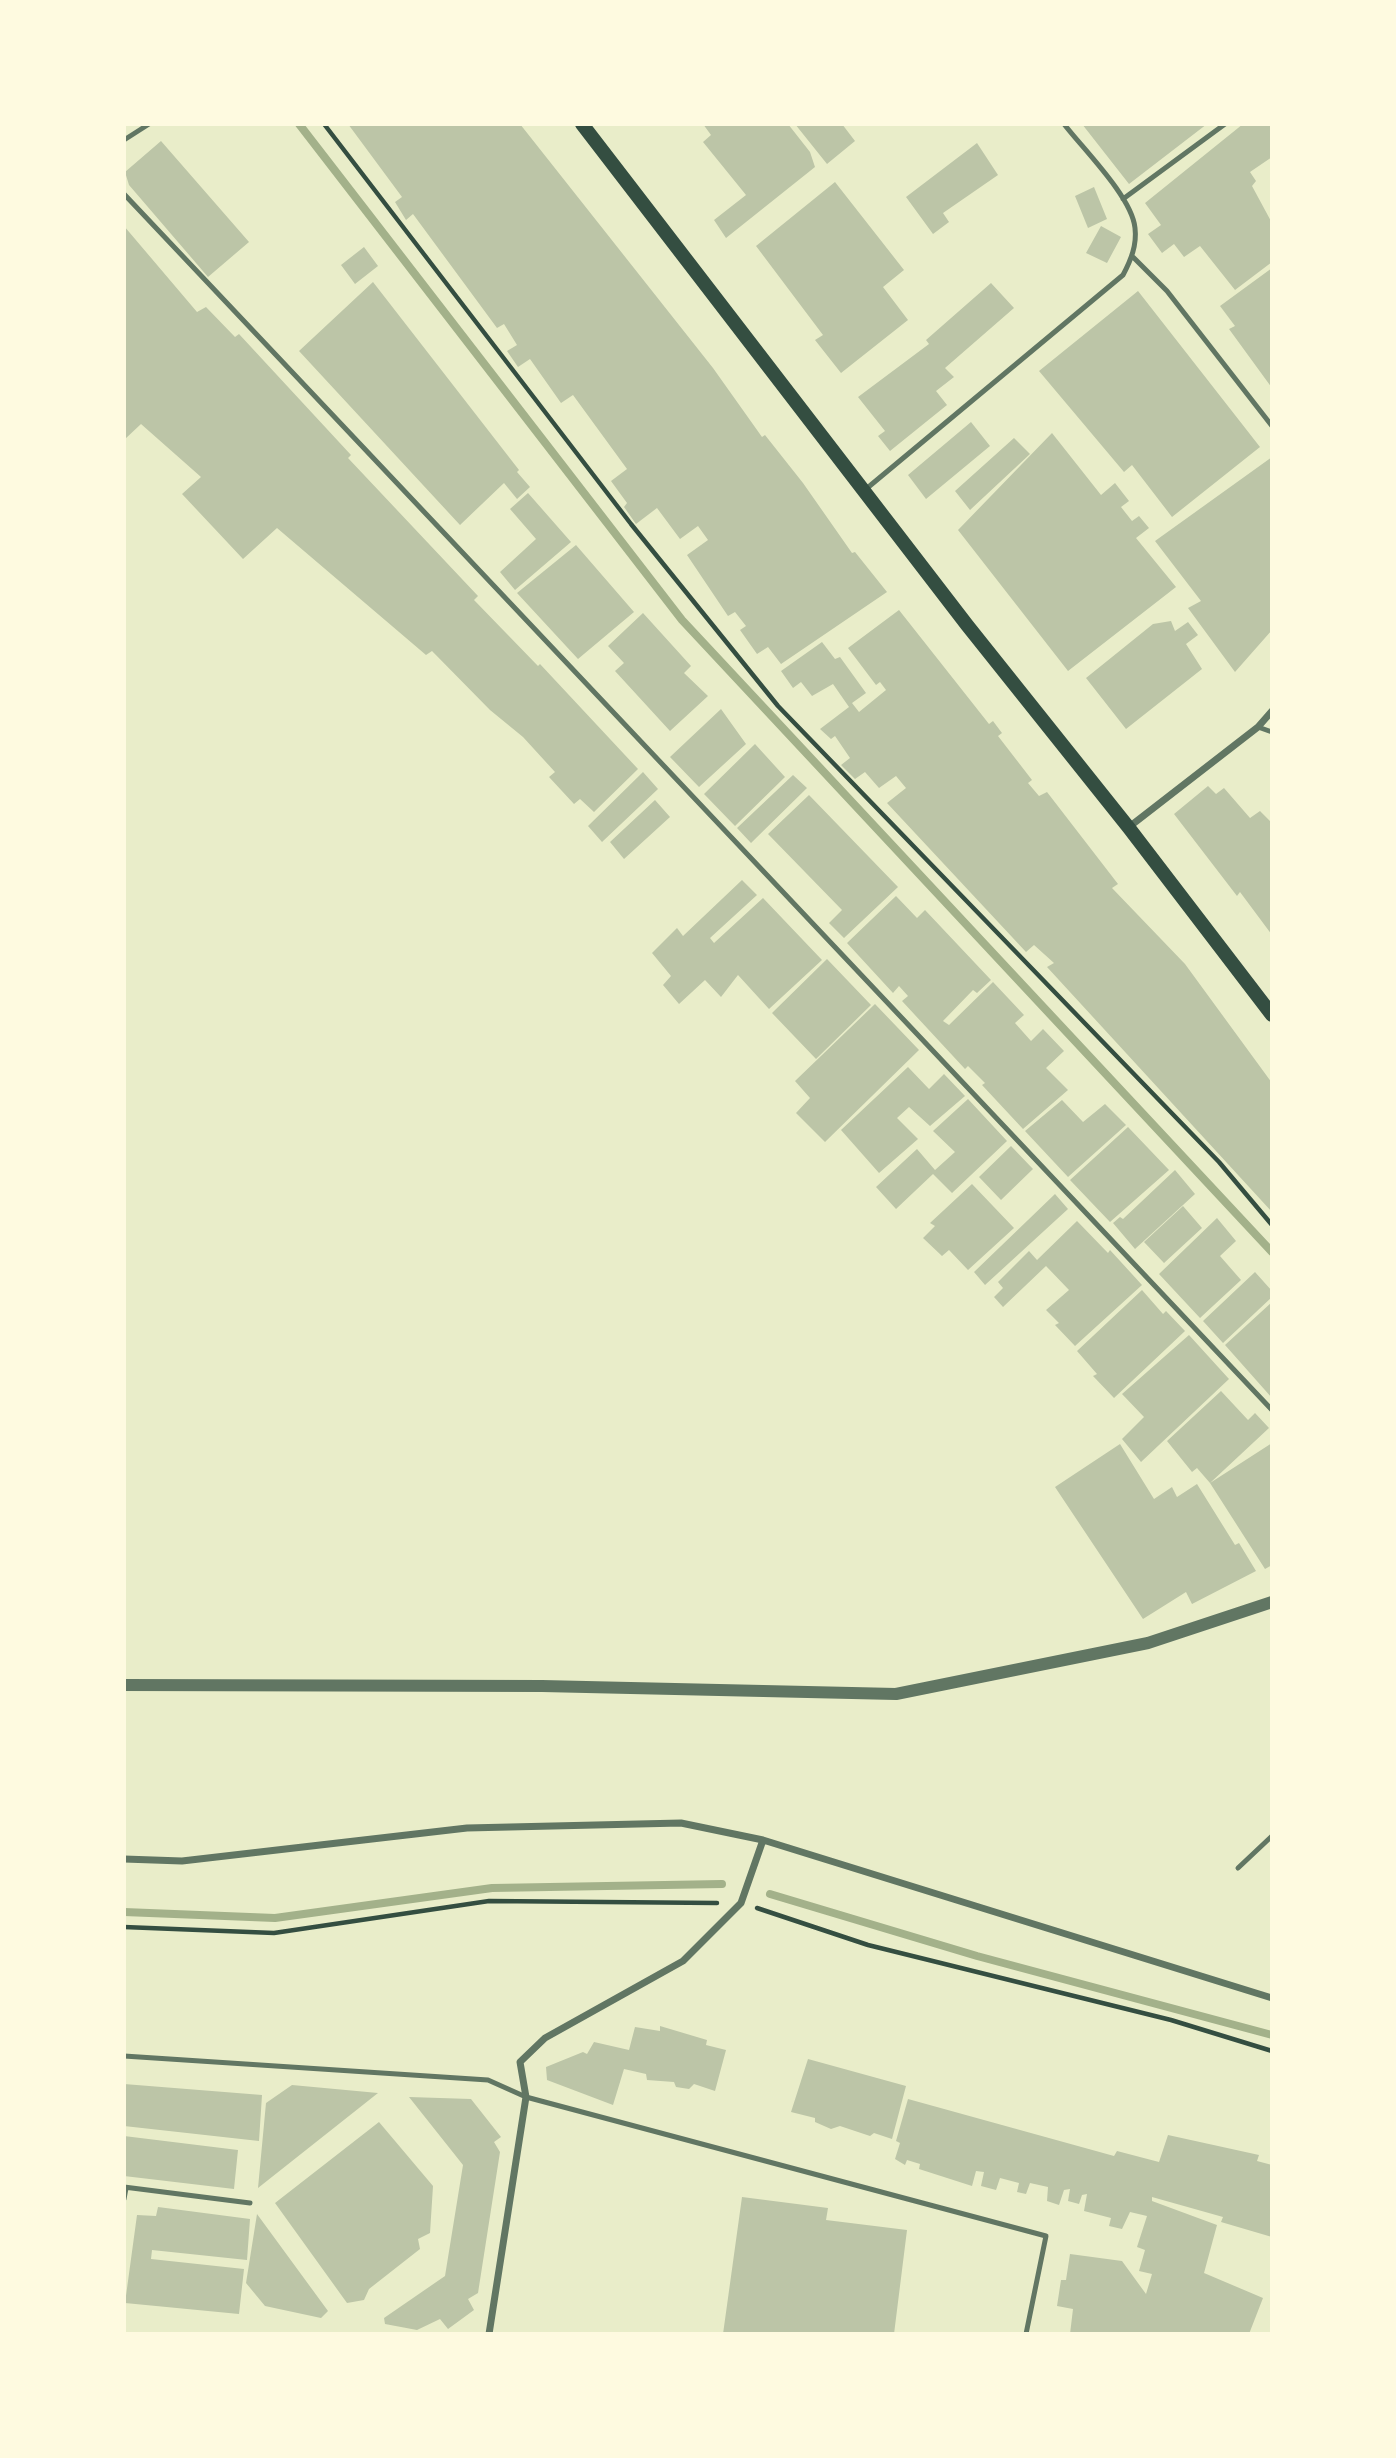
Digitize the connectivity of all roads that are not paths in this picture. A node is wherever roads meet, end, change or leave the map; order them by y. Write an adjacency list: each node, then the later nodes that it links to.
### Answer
1 (149, 124): 5 (lane)
2 (582, 124): 10 (main road)
3 (1064, 124): 7 (lane)
4 (1225, 124): 7 (lane)
5 (124, 140)
6 (124, 194): 16 (lane)
7 (1123, 200): 8 (lane)
8 (1133, 257): 9 (lane); 10 (lane)
9 (1272, 426)
10 (864, 491): 14 (main road)
11 (1272, 711): 12 (street)
12 (1258, 727): 13 (lane); 14 (street)
13 (1272, 732)
14 (1129, 828): 15 (main road)
15 (1272, 1015)
16 (1272, 1410)
17 (1272, 1602): 18 (street)
18 (124, 1685)
19 (1272, 1836): 22 (lane)
20 (763, 1840): 21 (street); 23 (street); 25 (street)
21 (124, 1859)
22 (1238, 1868)
23 (1272, 1998)
24 (124, 2056): 25 (lane)
25 (526, 2097): 29 (street); 30 (lane)
26 (125, 2187): 27 (lane); 28 (lane)
27 (124, 2199)
28 (250, 2203)
29 (489, 2334)
30 (1026, 2334)

